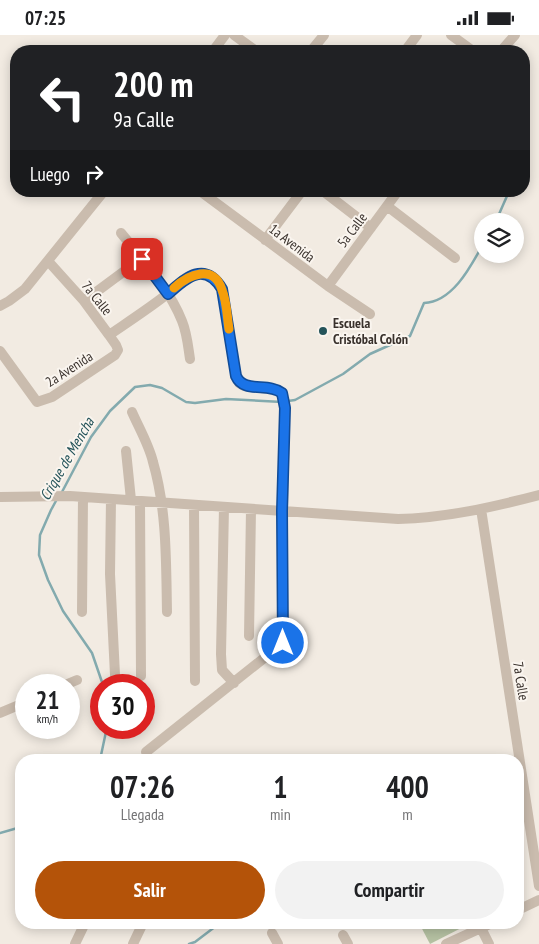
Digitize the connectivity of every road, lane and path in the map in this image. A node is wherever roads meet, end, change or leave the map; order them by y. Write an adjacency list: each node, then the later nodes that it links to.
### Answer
1 (234, 35): 5 (street)
2 (324, 35): 6 (street)
3 (451, 35): 7 (street)
4 (515, 35): 8 (street)
5 (248, 45)
6 (316, 45)
7 (465, 45)
8 (506, 45)
9 (99, 197): 20 (street)
10 (209, 197): 17 (street, 1a Avenida)
11 (297, 197): 17 (street)
12 (332, 197): 15 (street)
13 (394, 197): 14 (street, 5a Calle)
14 (387, 206): 15 (street, 5a Calle); 18 (street)
15 (371, 227): 21 (street, 5a Calle)
16 (121, 233): 19 (street)
17 (265, 240): 21 (street, 1a Avenida)
18 (455, 258)
19 (142, 259): 22 (street); 23 (street)
20 (48, 261): 23 (street, 7a Calle); 24 (street)
21 (328, 286): 25 (street, 1a Avenida)
22 (168, 294): 26 (street); 29 (street); 42 (street)
23 (84, 301): 26 (street, 7a Calle)
24 (0, 306)
25 (370, 314)
26 (109, 335): 28 (street, 7a Calle)
27 (0, 351): 28 (street, 2a Avenida)
28 (116, 355)
29 (190, 359)
30 (132, 412): 37 (street)
31 (126, 451): 36 (street)
32 (539, 495): 41 (street)
33 (0, 497): 34 (street)
34 (83, 497): 35 (street); 44 (street)
35 (112, 499): 36 (street); 46 (street)
36 (135, 501): 37 (street); 47 (street)
37 (162, 503): 38 (street); 43 (street)
38 (194, 505): 39 (street); 48 (street)
39 (224, 507): 40 (street); 49 (street)
40 (251, 509): 42 (street); 45 (street)
41 (481, 509): 42 (street); 53 (street, 7a Calle)
42 (282, 511): 49 (street)
43 (167, 612)
44 (82, 613)
45 (249, 636)
46 (115, 674)
47 (141, 674)
48 (195, 681)
49 (234, 683): 52 (street)
50 (15, 707): 51 (street)
51 (0, 713)
52 (146, 752)
53 (519, 754)
54 (524, 788): 55 (street, 7a Calle)
55 (539, 886)
56 (539, 900): 57 (street)
57 (524, 908)
58 (82, 929): 63 (street)
59 (140, 929): 64 (street)
60 (479, 929): 66 (street)
61 (482, 929): 67 (street)
62 (272, 933): 65 (street)
63 (75, 944)
64 (133, 944)
65 (278, 944)
66 (446, 944)
67 (489, 944)

